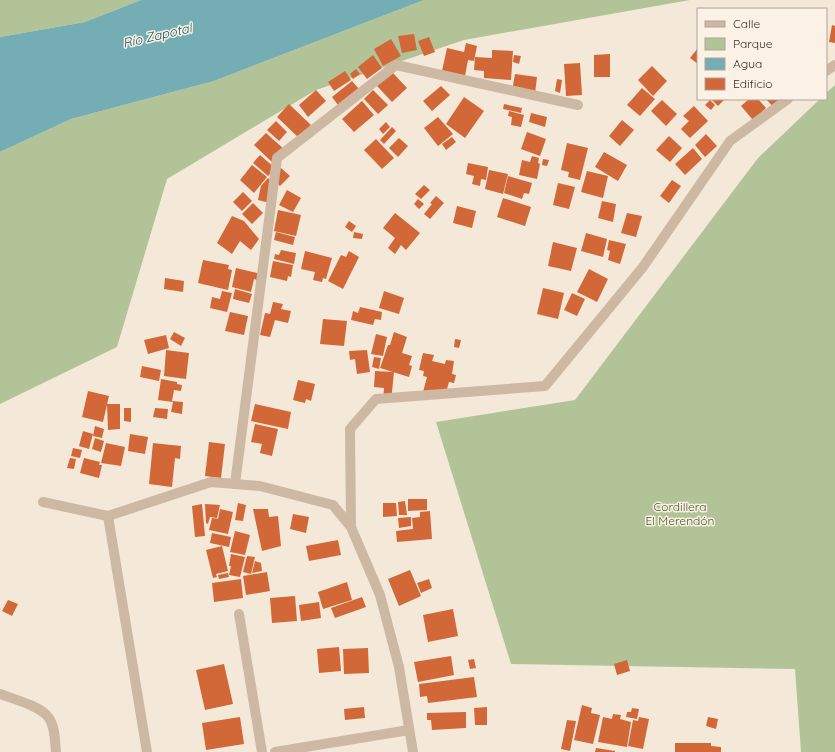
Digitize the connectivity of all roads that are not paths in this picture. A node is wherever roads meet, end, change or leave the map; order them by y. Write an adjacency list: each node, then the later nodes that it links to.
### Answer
1 (787, 100): 6 (street)
2 (578, 105): 3 (street)
3 (235, 484): 5 (street); 6 (street)
4 (43, 502): 5 (street)
5 (108, 516): 11 (street)
6 (351, 528): 9 (street)
7 (239, 614): 12 (street)
8 (0, 694): 10 (street)
9 (410, 730): 13 (street); 14 (street)
10 (56, 752)
11 (147, 752)
12 (262, 752)
13 (275, 752)
14 (413, 752)

